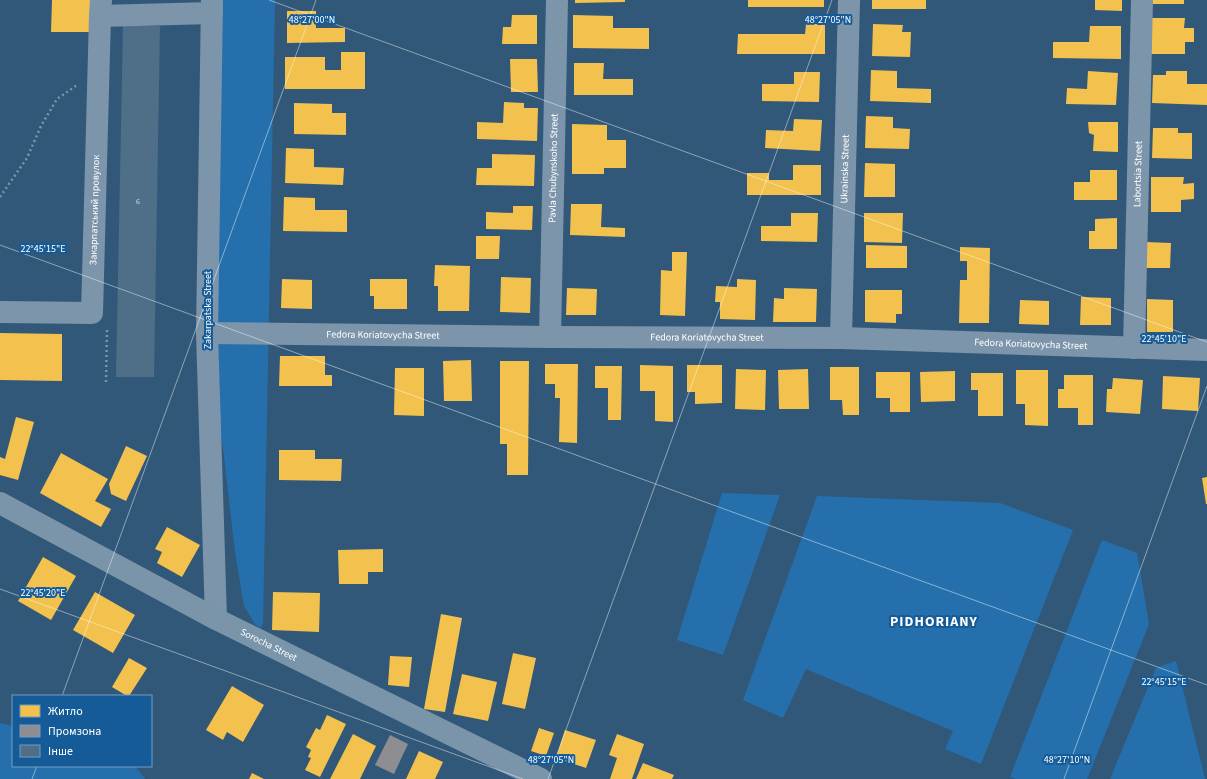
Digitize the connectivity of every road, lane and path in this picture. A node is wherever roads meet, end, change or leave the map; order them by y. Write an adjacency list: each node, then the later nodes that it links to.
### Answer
1 (557, 0): 10 (street, Pavla Chubynskoho Street)
2 (849, 0): 11 (street, Ukrainska Street)
3 (1142, 0): 12 (street, Labortsia Street)
4 (212, 7): 5 (street, Закарпатський провулок); 9 (street, Zakarpatska Street)
5 (101, 8): 6 (street, Закарпатський провулок)
6 (99, 72): 7 (path); 8 (street, Закарпатський провулок)
7 (0, 197)
8 (0, 312)
9 (207, 333): 10 (street, Fedora Koriatovycha Street); 15 (street, Zakarpatska Street)
10 (550, 337): 11 (street, Fedora Koriatovycha Street)
11 (842, 338): 12 (street, Fedora Koriatovycha Street)
12 (1134, 348): 13 (street, Fedora Koriatovycha Street)
13 (1207, 350)
14 (0, 503): 15 (main road, Sorocha Street)
15 (216, 619): 16 (main road, Sorocha Street)
16 (541, 779)

